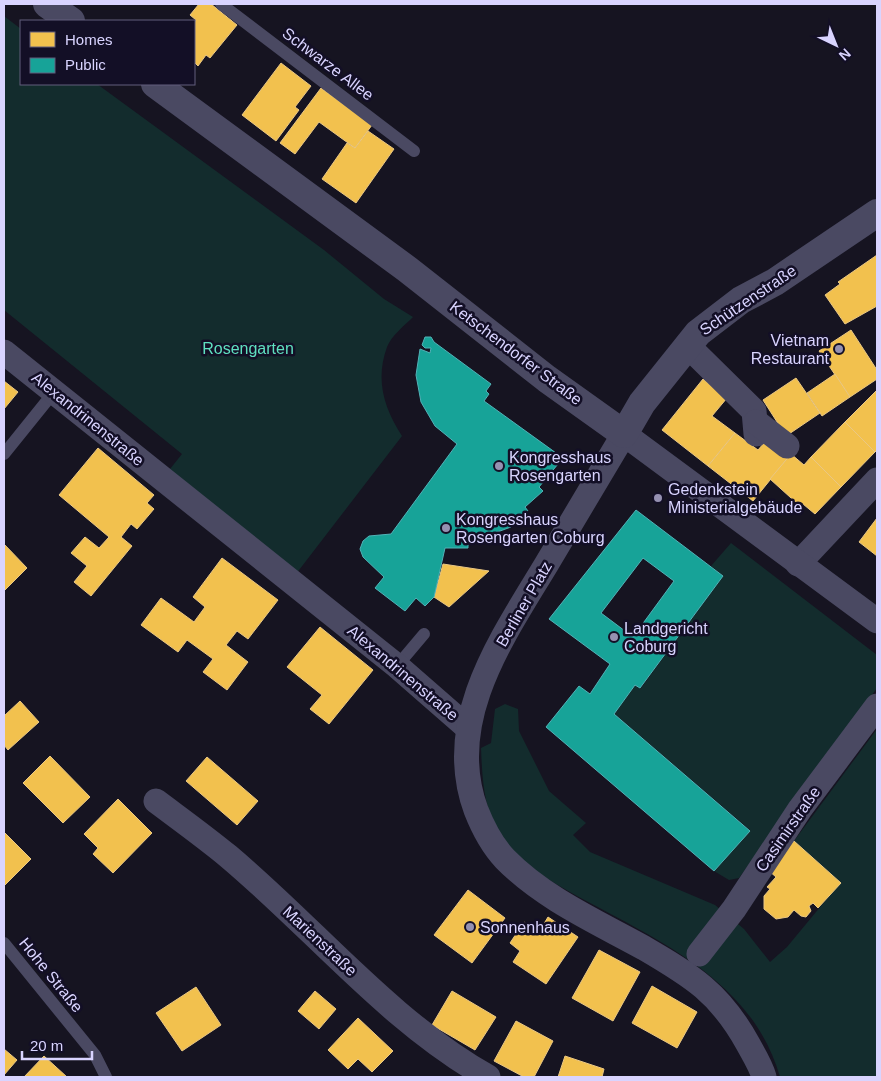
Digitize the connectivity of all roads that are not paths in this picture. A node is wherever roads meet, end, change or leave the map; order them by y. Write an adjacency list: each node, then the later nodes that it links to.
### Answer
1 (47, 4): 3 (street)
2 (221, 4): 5 (lane, Schwarze Allee)
3 (69, 20)
4 (156, 85): 10 (street, Ketschendorfer Straße)
5 (414, 150)
6 (877, 214): 7 (street, Schützenstraße)
7 (686, 345): 10 (street, Schützenstraße); 11 (street)
8 (4, 352): 9 (street, Alexandrinenstraße)
9 (54, 392): 12 (lane); 17 (street, Alexandrinenstraße)
10 (624, 434): 14 (street, Ketschendorfer Straße); 19 (street, Berliner Platz)
11 (787, 446)
12 (4, 454)
13 (876, 483): 14 (street)
14 (798, 564): 15 (street, Ketschendorfer Straße)
15 (877, 621)
16 (424, 634): 17 (lane)
17 (397, 666): 19 (street, Alexandrinenstraße)
18 (877, 706): 22 (street, Casimirstraße)
19 (468, 728): 25 (street, Alexandrinenstraße)
20 (156, 801): 24 (street, Marienstraße)
21 (4, 943): 23 (lane, Hohe Straße)
22 (700, 954)
23 (106, 1077)
24 (488, 1077)
25 (764, 1077)

